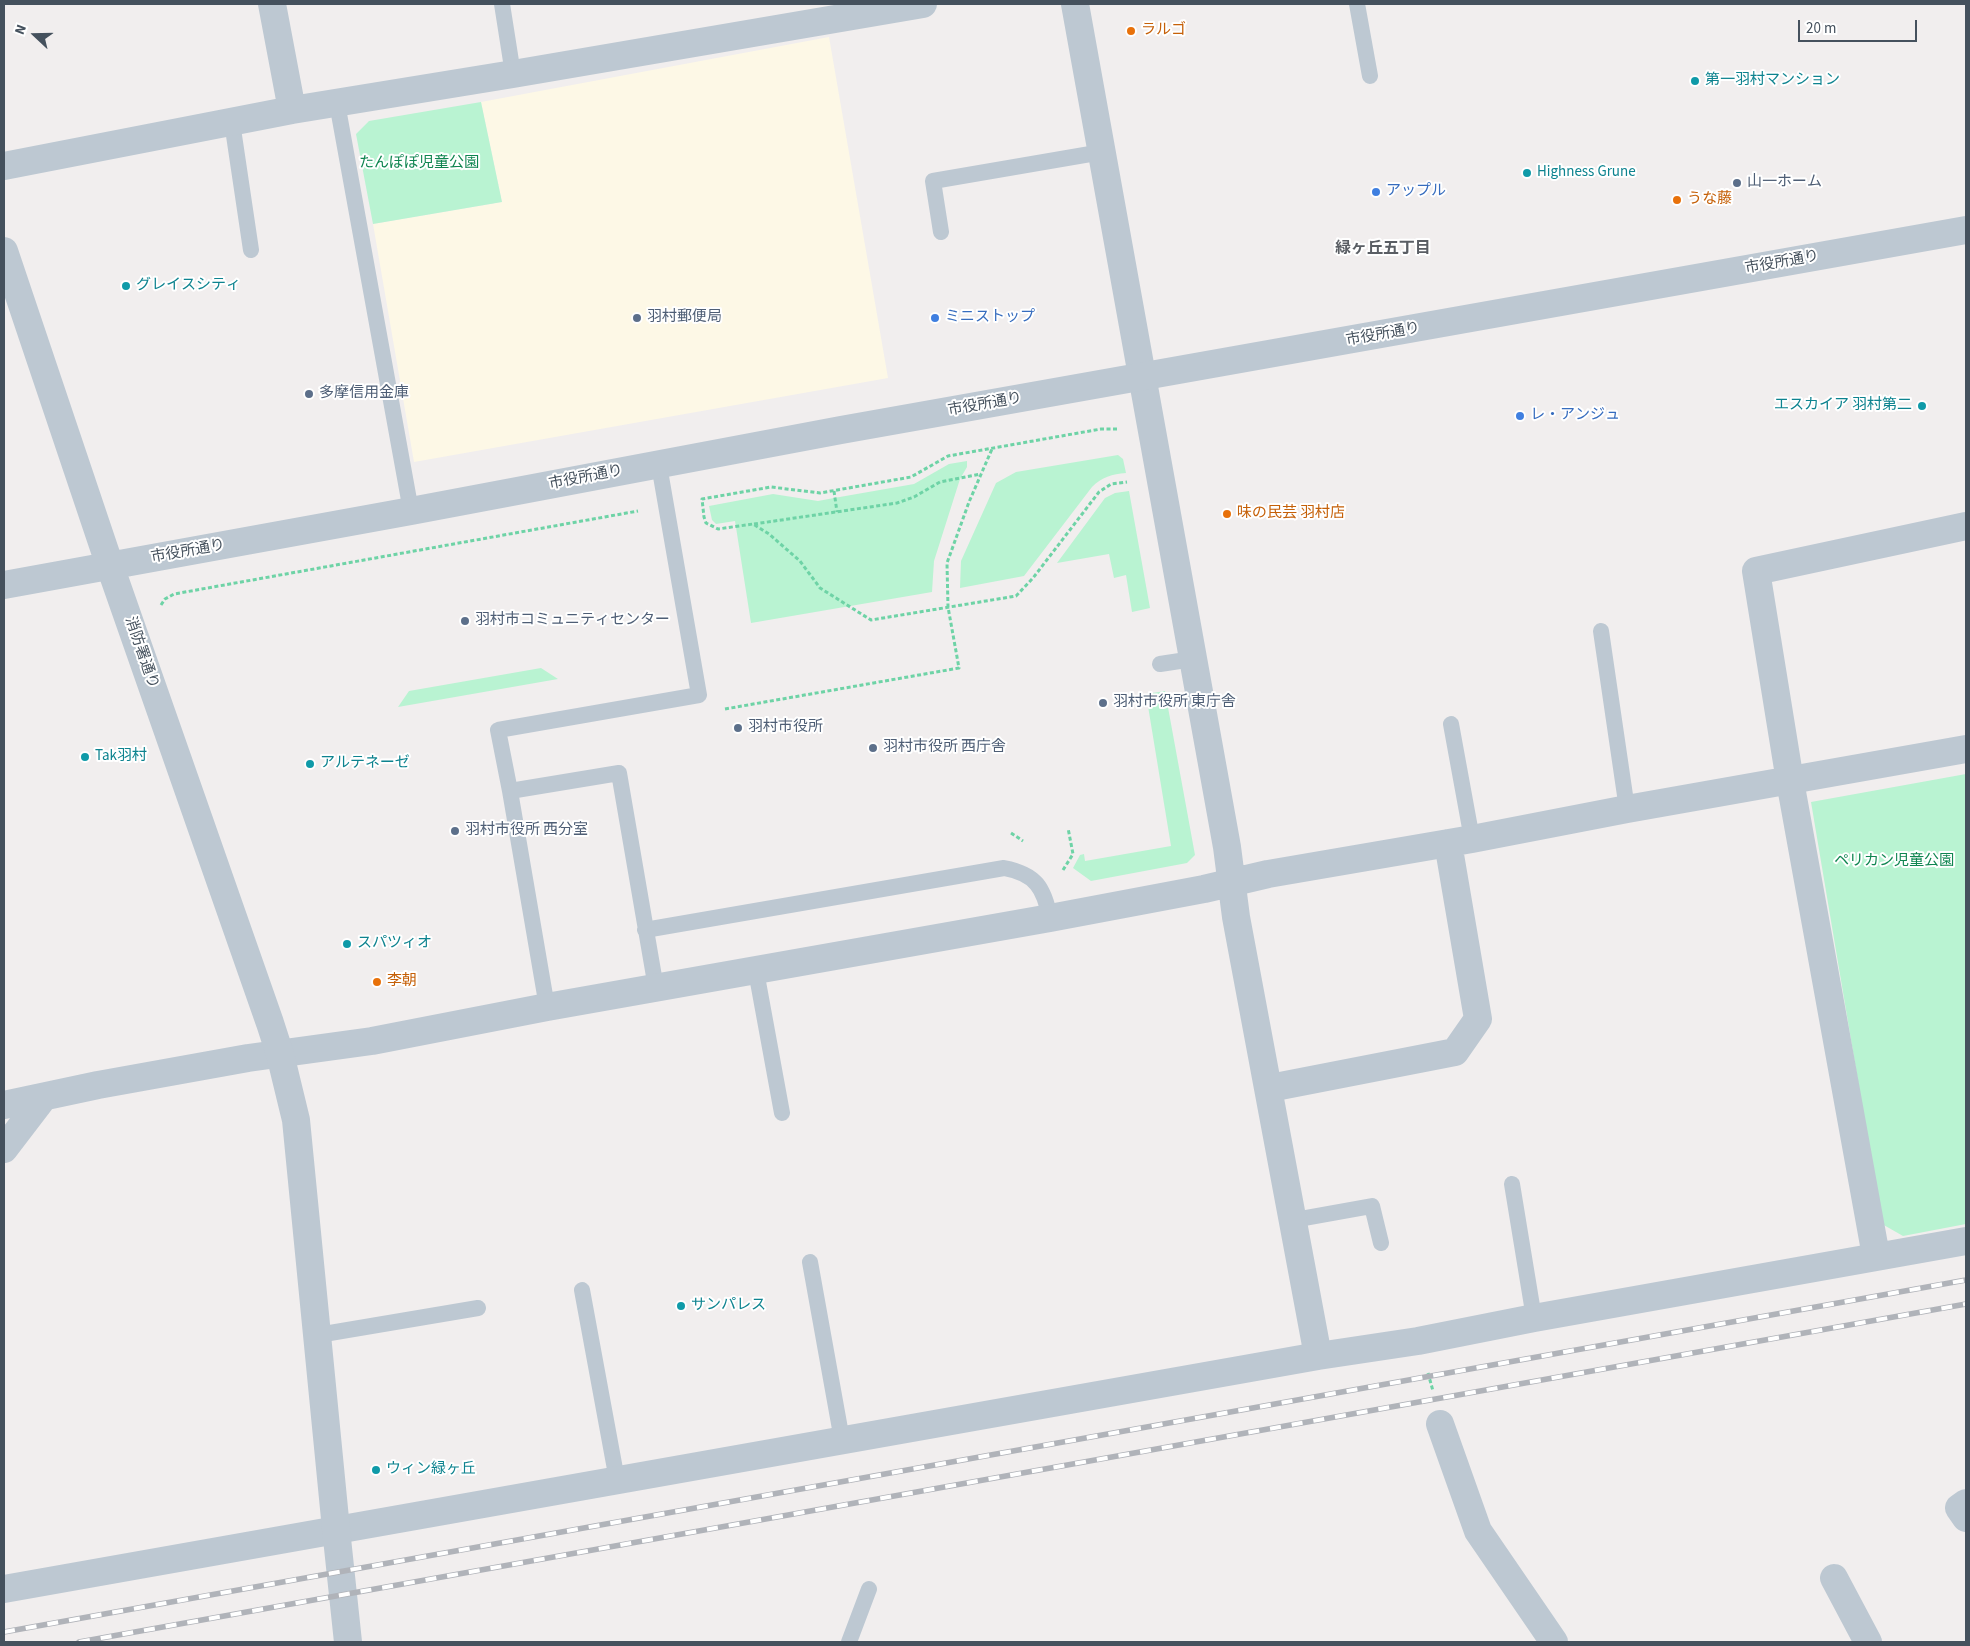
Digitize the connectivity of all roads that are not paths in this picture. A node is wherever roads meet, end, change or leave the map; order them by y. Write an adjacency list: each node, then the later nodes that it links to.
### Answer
1 (272, 4): 9 (street)
2 (502, 4): 6 (lane)
3 (923, 4): 6 (street)
4 (1075, 4): 11 (street)
5 (1357, 4): 7 (lane)
6 (513, 74): 8 (street)
7 (1370, 76)
8 (338, 103): 9 (street); 19 (lane)
9 (292, 110): 10 (street)
10 (232, 122): 12 (street); 15 (lane)
11 (1102, 152): 14 (lane); 17 (street)
12 (4, 166)
13 (1966, 230): 17 (street, 市役所通り)
14 (941, 232)
15 (251, 250)
16 (4, 251): 21 (street, 消防署通り)
17 (1143, 378): 18 (street, 市役所通り); 24 (street)
18 (659, 465): 19 (street, 市役所通り); 29 (lane)
19 (411, 512): 21 (street, 市役所通り)
20 (1966, 526): 28 (street)
21 (110, 566): 22 (street, 市役所通り); 38 (street, 消防署通り)
22 (4, 585)
23 (1601, 631): 30 (lane)
24 (1193, 658): 25 (lane); 32 (street)
25 (1160, 664)
26 (1451, 724): 31 (lane)
27 (1966, 749): 28 (street)
28 (1790, 781): 30 (street); 48 (street)
29 (510, 791): 34 (lane); 37 (lane)
30 (1628, 809): 31 (street)
31 (1460, 841): 32 (street); 39 (street)
32 (1232, 883): 33 (street); 39 (street)
33 (1050, 918): 34 (lane); 35 (street)
34 (644, 930): 36 (lane)
35 (756, 971): 36 (street); 42 (lane)
36 (656, 988): 37 (street)
37 (547, 1008): 38 (street)
38 (280, 1054): 40 (street); 53 (street, 消防署通り)
39 (1270, 1088): 45 (street)
40 (43, 1098): 41 (street); 43 (street)
41 (4, 1105)
42 (782, 1113)
43 (4, 1149)
44 (1512, 1184): 52 (lane)
45 (1294, 1220): 47 (lane); 54 (street)
46 (1966, 1240): 48 (street)
47 (1381, 1242)
48 (1876, 1256): 52 (street)
49 (810, 1262): 56 (lane)
50 (582, 1290): 57 (lane)
51 (478, 1308): 53 (lane)
52 (1534, 1318): 54 (street)
53 (318, 1335): 60 (street, 消防署通り)
54 (1318, 1356): 56 (street)
55 (1440, 1424): 66 (street)
56 (842, 1440): 57 (street)
57 (617, 1480): 60 (street)
58 (1966, 1503): 59 (street)
59 (1966, 1518)
60 (336, 1529): 62 (street); 64 (street, 消防署通り)
61 (1834, 1578): 67 (street)
62 (4, 1589)
63 (869, 1589): 65 (lane)
64 (348, 1642)
65 (849, 1642)
66 (1554, 1642)
67 (1868, 1642)

